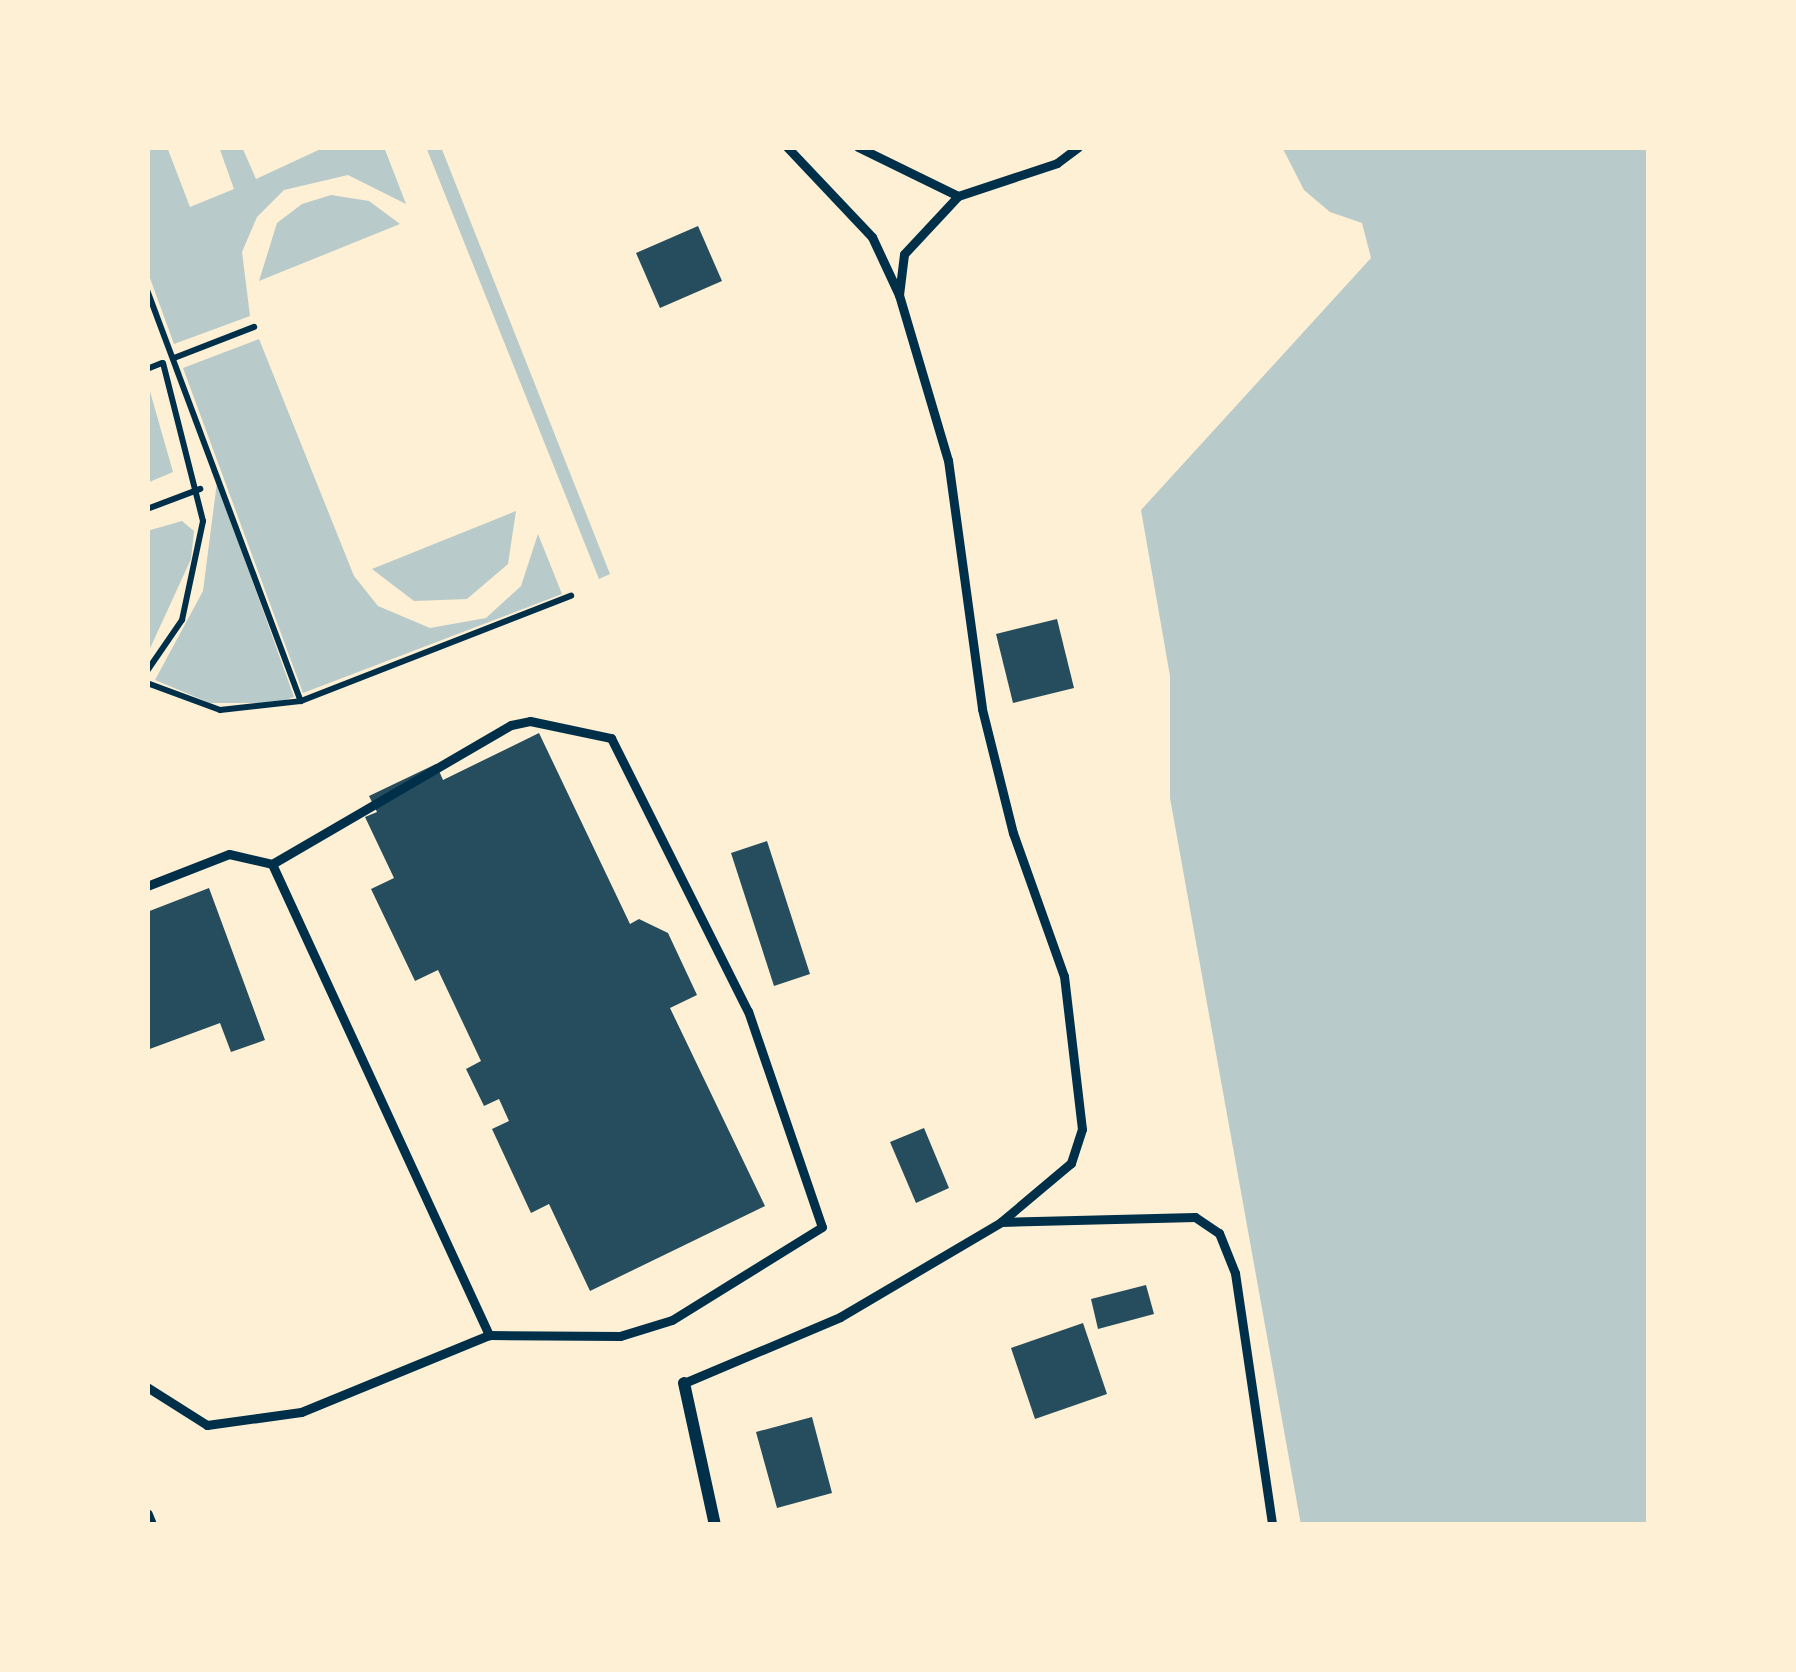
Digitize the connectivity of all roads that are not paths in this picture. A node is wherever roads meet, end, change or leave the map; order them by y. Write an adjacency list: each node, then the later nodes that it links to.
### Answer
1 (787, 147): 5 (lane)
2 (858, 147): 4 (lane)
3 (1078, 147): 4 (lane)
4 (958, 196): 5 (lane)
5 (899, 296): 8 (lane)
6 (272, 864): 7 (lane); 9 (lane); 9 (lane)
7 (147, 886)
8 (1001, 1222): 10 (lane); 15 (lane)
9 (489, 1335): 11 (lane)
10 (683, 1383): 14 (street)
11 (147, 1387)
12 (147, 1515): 13 (street)
13 (151, 1525)
14 (715, 1525)
15 (1272, 1525)

